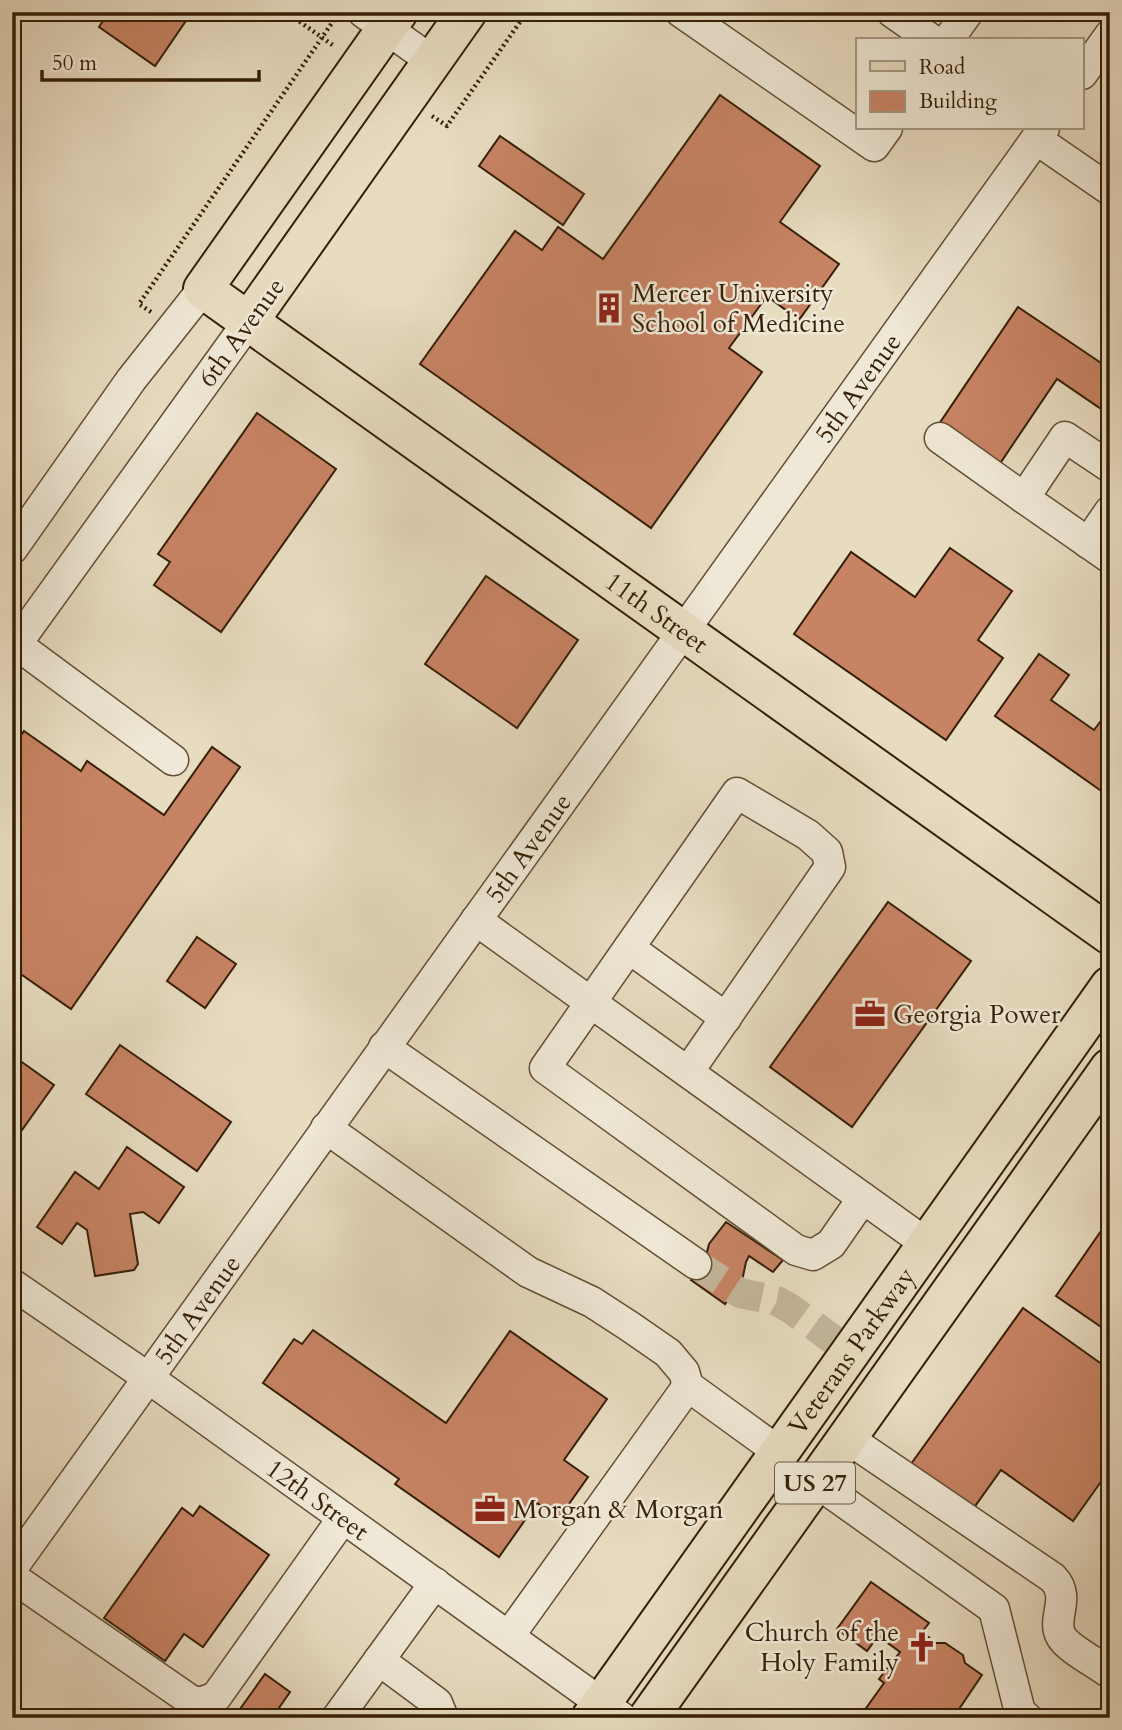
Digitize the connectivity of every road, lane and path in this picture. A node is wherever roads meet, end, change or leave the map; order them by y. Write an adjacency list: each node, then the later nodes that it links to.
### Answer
1 (467, 12): 9 (main road, 6th Avenue)
2 (681, 12): 11 (street)
3 (892, 12): 6 (street)
4 (968, 12): 7 (street)
5 (382, 18): 9 (street); 14 (main road)
6 (929, 38)
7 (949, 38)
8 (1106, 47): 10 (street)
9 (432, 61): 15 (main road, 6th Avenue)
10 (1084, 72)
11 (886, 130)
12 (1040, 133): 13 (street); 22 (street, 5th Avenue)
13 (1110, 190)
14 (203, 289): 15 (main road, 11th Street); 20 (street)
15 (249, 321): 22 (main road, 11th Street); 23 (street, 6th Avenue)
16 (940, 438): 18 (street)
17 (1110, 467): 18 (street)
18 (1024, 498): 21 (street)
19 (1110, 511): 21 (street)
20 (12, 549)
21 (1099, 551)
22 (683, 631): 25 (street, 5th Avenue); 26 (main road, 11th Street)
23 (14, 647): 24 (street)
24 (173, 760)
25 (476, 920): 29 (street); 31 (street, 5th Avenue)
26 (1110, 935)
27 (629, 948): 29 (street); 30 (street); 30 (street)
28 (1110, 986): 36 (main road, Veterans Parkway / US 27)
29 (591, 1003): 33 (street); 35 (street)
30 (726, 1018): 33 (street)
31 (384, 1047): 34 (street, 5th Avenue); 37 (street)
32 (1110, 1068): 41 (main road, Veterans Parkway / US 27)
33 (688, 1072): 35 (street)
34 (326, 1128): 39 (street, 5th Avenue); 40 (street)
35 (863, 1198): 36 (street)
36 (927, 1244): 42 (main road, Veterans Parkway / US 27)
37 (696, 1264)
38 (12, 1284): 39 (street, 12th Street)
39 (147, 1377): 44 (street, 12th Street); 45 (street, 5th Avenue)
40 (688, 1386): 42 (street); 48 (street)
41 (847, 1438): 43 (main road, Veterans Parkway / US 27); 50 (street)
42 (779, 1452): 51 (main road, Veterans Parkway / US 27)
43 (816, 1482): 52 (street); 55 (main road, Veterans Parkway / US 27)
44 (343, 1518): 46 (street); 47 (street, 12th Street)
45 (12, 1568)
46 (12, 1577)
47 (435, 1583): 48 (street, 12th Street); 49 (street)
48 (509, 1636): 51 (street, 12th Street)
49 (379, 1660): 53 (street); 54 (street)
50 (1110, 1673)
51 (605, 1713)
52 (1021, 1716)
53 (337, 1718)
54 (443, 1718)
55 (649, 1718)

